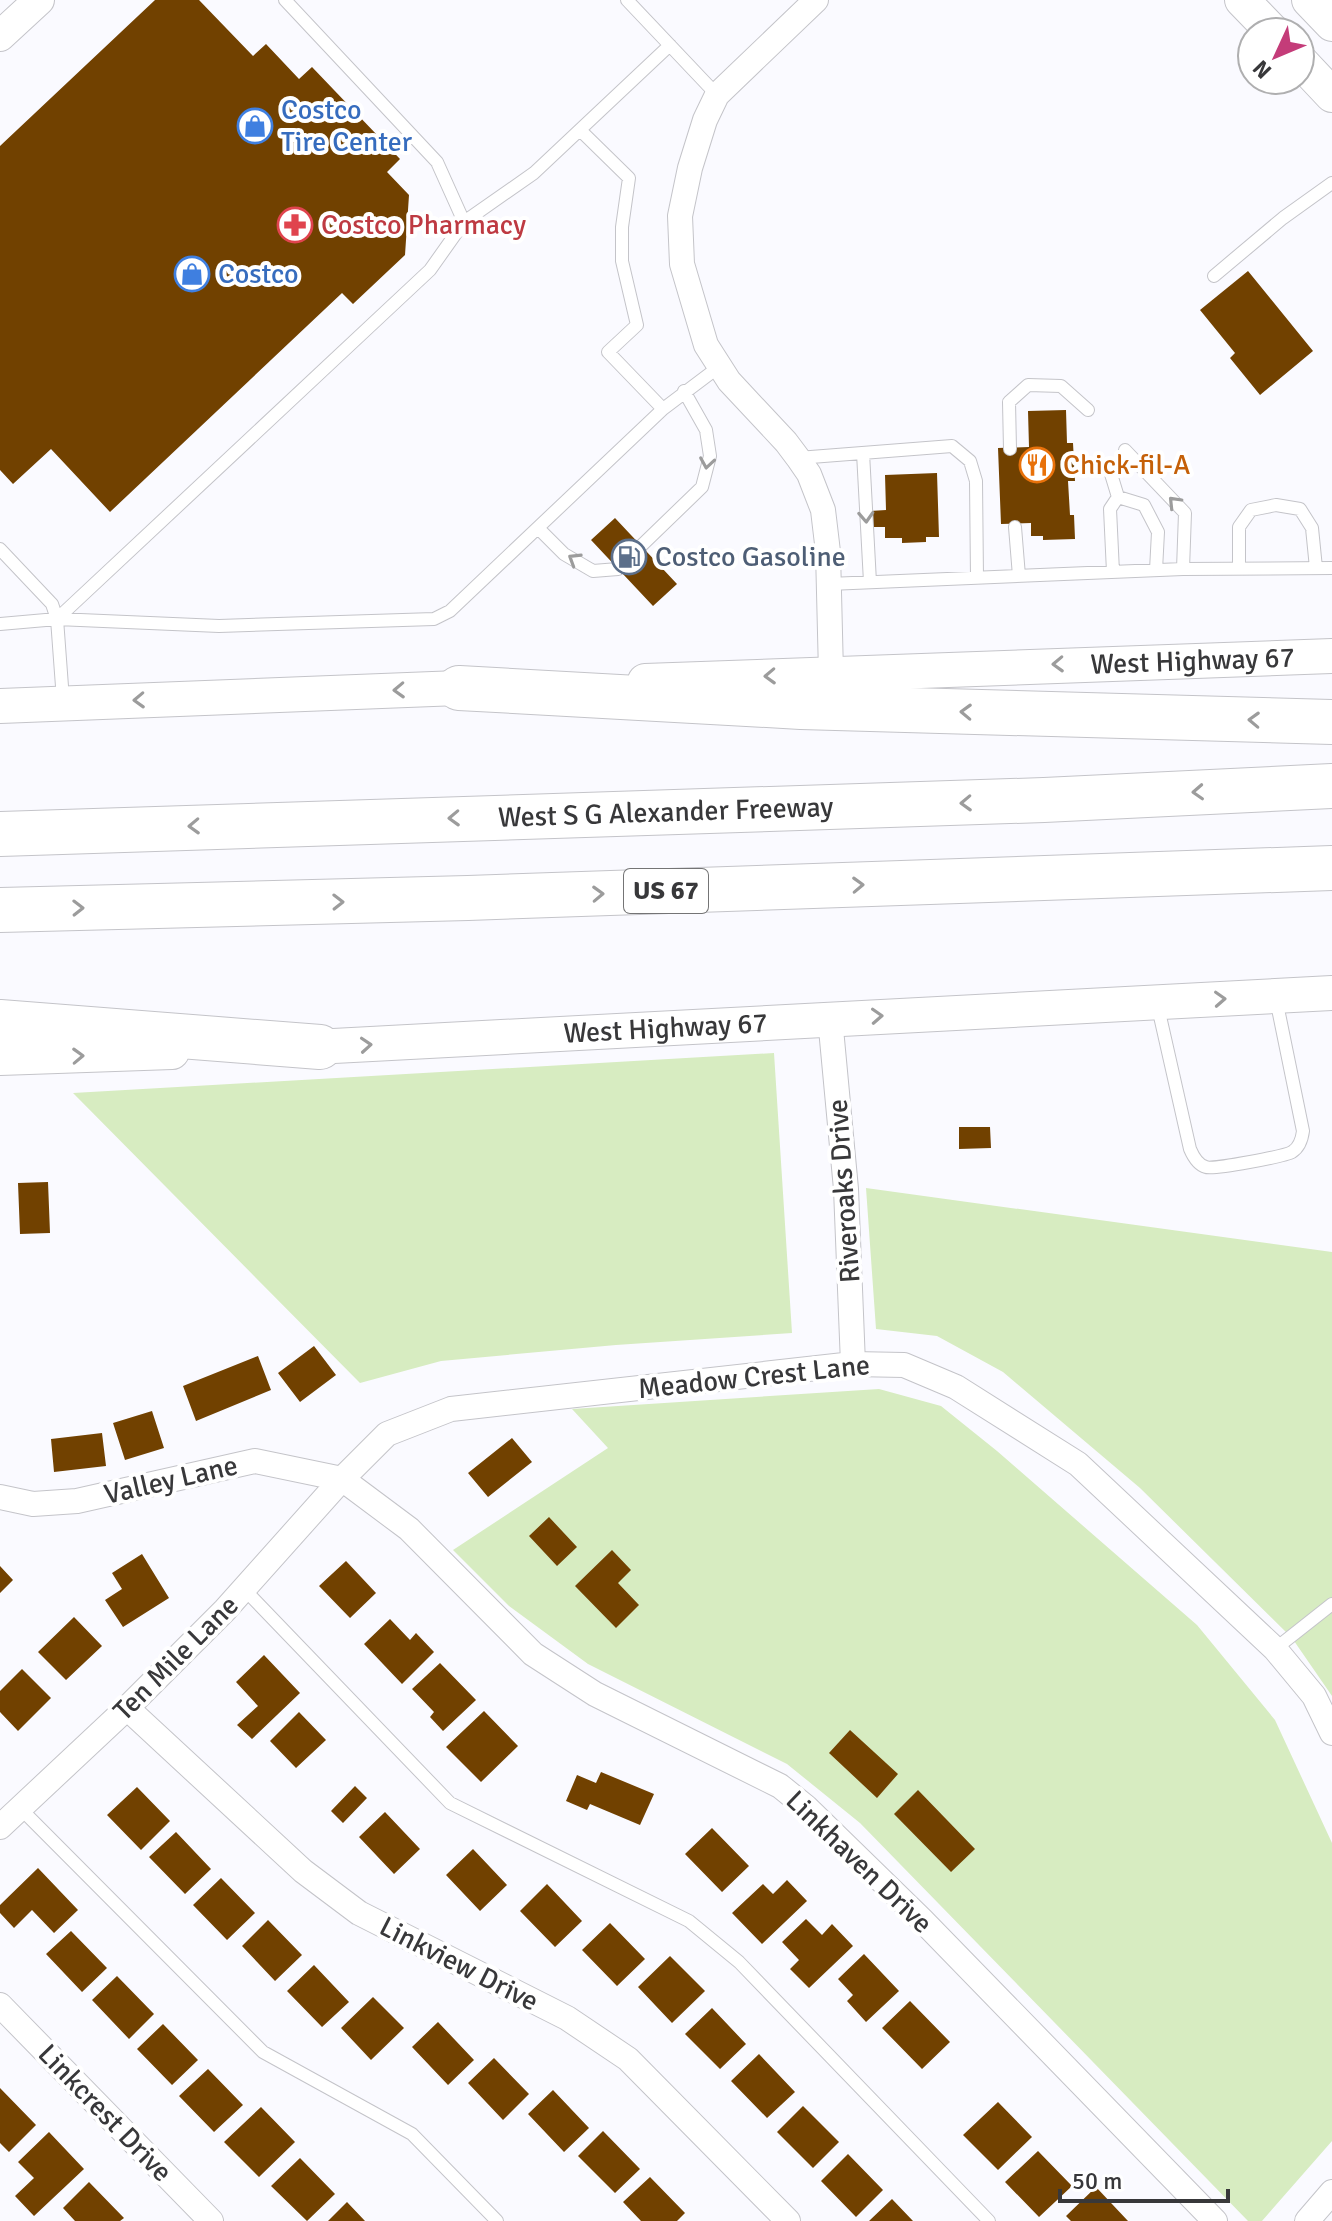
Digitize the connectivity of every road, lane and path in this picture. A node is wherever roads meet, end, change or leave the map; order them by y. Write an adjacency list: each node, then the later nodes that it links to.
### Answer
1 (39, 0): 9 (street)
2 (285, 0): 16 (lane)
3 (627, 0): 10 (lane)
4 (816, 0): 12 (street)
5 (1242, 0): 7 (main road)
6 (1309, 0): 8 (main road)
7 (1258, 16)
8 (1332, 24)
9 (0, 36)
10 (670, 45): 12 (lane); 14 (lane)
11 (1316, 78): 13 (main road)
12 (717, 95): 18 (street)
13 (1332, 95)
14 (580, 130): 16 (lane); 20 (lane)
15 (1332, 183): 17 (lane)
16 (464, 222): 43 (lane)
17 (1214, 276)
18 (720, 366): 19 (lane); 25 (street)
19 (684, 391): 20 (lane); 30 (lane, one-way to 30)
20 (663, 409): 29 (lane)
21 (1088, 410): 22 (lane)
22 (1010, 449)
23 (1125, 450): 36 (lane, one-way to 23)
24 (863, 453): 25 (lane); 40 (lane); 41 (lane, one-way to 41)
25 (798, 458): 42 (street)
26 (1111, 474): 27 (lane)
27 (1118, 497): 37 (lane); 38 (lane)
28 (1015, 527): 39 (lane)
29 (539, 529): 35 (lane, one-way to 29); 43 (lane)
30 (641, 546)
31 (0, 549): 43 (lane)
32 (1239, 568): 33 (lane); 33 (lane); 36 (lane)
33 (1316, 568): 34 (lane)
34 (1332, 568)
35 (618, 569)
36 (1183, 569): 37 (lane)
37 (1156, 570): 38 (lane)
38 (1113, 572): 39 (lane)
39 (1019, 576): 40 (lane)
40 (977, 578): 41 (lane)
41 (870, 582): 42 (lane)
42 (829, 584): 46 (street)
43 (57, 619): 44 (lane); 48 (lane)
44 (0, 624)
45 (1332, 656): 46 (main road, West Highway 67, one-way to 46)
46 (831, 673): 47 (main road, West Highway 67, one-way to 47)
47 (459, 688): 48 (main road, West Highway 67, one-way to 48); 50 (highway, one-way to 47)
48 (63, 703): 49 (main road, West Highway 67)
49 (0, 706)
50 (1332, 722)
51 (1332, 786): 52 (highway, West S G Alexander Freeway, one-way to 52)
52 (0, 834)
53 (1332, 868): 54 (highway, US 67, one-way to 53)
54 (0, 910)
55 (1332, 993): 56 (main road, West Highway 67)
56 (1276, 996): 57 (main road, West Highway 67, one-way to 56); 57 (lane)
57 (1157, 1002): 58 (main road, West Highway 67, one-way to 57)
58 (830, 1018): 60 (main road, West Highway 67, one-way to 58); 62 (street, Riveroaks Drive)
59 (0, 1022): 60 (highway)
60 (320, 1047): 61 (main road, West Highway 67, one-way to 60)
61 (0, 1058)
62 (853, 1364): 63 (street, Meadow Crest Lane); 67 (street, Meadow Crest Lane)
63 (342, 1479): 64 (street, Valley Lane); 65 (street, Ten Mile Lane); 78 (street, Linkhaven Drive)
64 (0, 1497)
65 (244, 1589): 68 (street, Ten Mile Lane); 77 (lane)
66 (1332, 1604): 67 (lane)
67 (1275, 1649): 69 (street, Meadow Crest Lane)
68 (127, 1708): 70 (street, Ten Mile Lane); 76 (street, Linkview Drive)
69 (1332, 1733)
70 (20, 1808): 71 (street, Ten Mile Lane); 75 (lane)
71 (0, 1827)
72 (0, 2005): 74 (street, Linkcrest Drive)
73 (1332, 2192): 79 (street)
74 (211, 2221)
75 (497, 2221)
76 (788, 2221)
77 (989, 2221)
78 (1215, 2221)
79 (1307, 2221)

